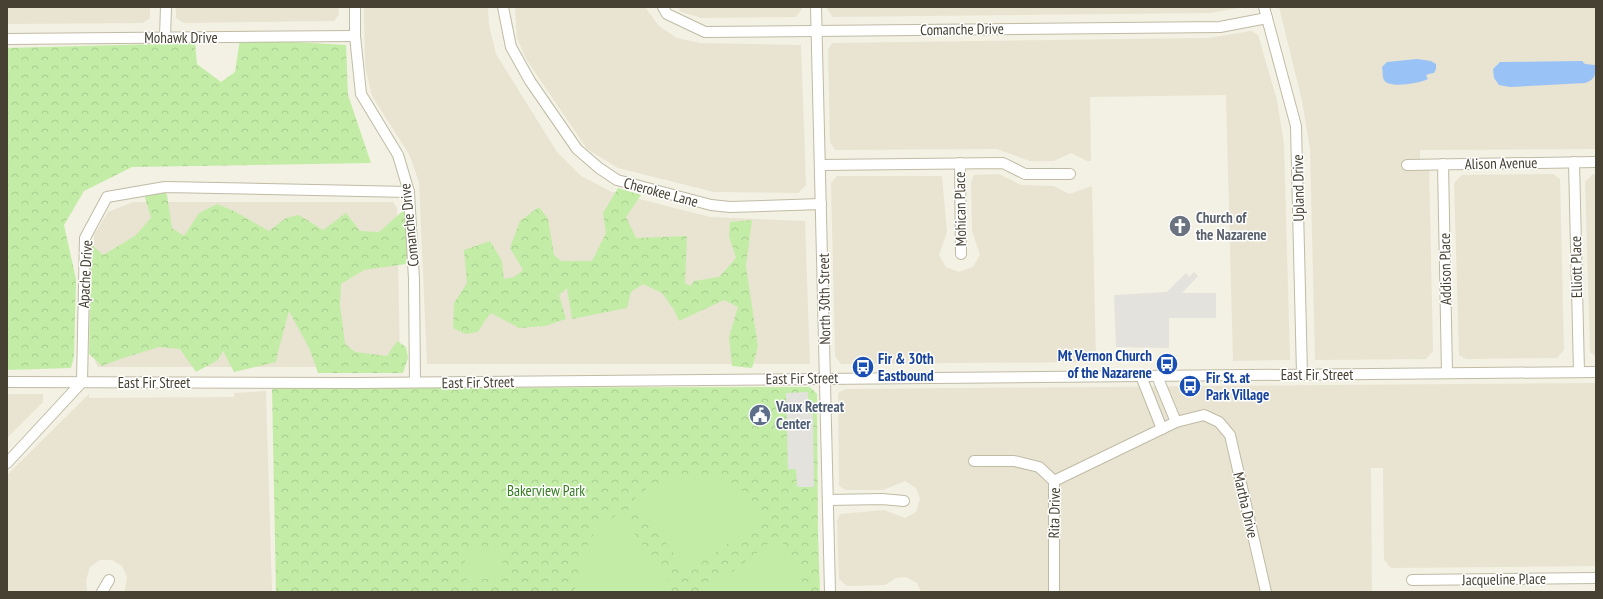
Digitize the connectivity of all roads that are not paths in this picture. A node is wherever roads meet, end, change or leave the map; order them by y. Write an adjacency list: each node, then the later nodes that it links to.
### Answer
1 (166, 7): 10 (street)
2 (355, 7): 9 (street, Comanche Drive)
3 (503, 7): 20 (street, Cherokee Lane)
4 (663, 7): 8 (street, Comanche Drive)
5 (816, 7): 8 (street, North 30th Street)
6 (1264, 7): 7 (street, Upland Drive)
7 (1267, 18): 8 (street, Comanche Drive); 25 (street, Upland Drive)
8 (817, 31): 16 (street, North 30th Street)
9 (355, 36): 10 (street, Mohawk Drive); 19 (street, Comanche Drive)
10 (165, 37): 11 (street, Mohawk Drive)
11 (7, 39)
12 (1574, 162): 13 (street, Alison Avenue); 15 (street, Alison Avenue); 22 (street, Elliott Place)
13 (1596, 162)
14 (960, 163): 16 (street); 18 (street); 21 (street, Mohican Place)
15 (1443, 164): 17 (street, Alison Avenue); 24 (street, Addison Place)
16 (820, 165): 20 (street, North 30th Street)
17 (1407, 165)
18 (1070, 174)
19 (409, 192): 30 (street, Apache Drive); 31 (street, Comanche Drive)
20 (821, 204): 28 (street, North 30th Street)
21 (961, 254)
22 (1579, 372): 23 (street, East Fir Street); 24 (street, East Fir Street)
23 (1596, 372)
24 (1447, 373): 25 (street, East Fir Street)
25 (1302, 374): 27 (street, East Fir Street)
26 (1141, 376): 27 (street, East Fir Street); 28 (street, East Fir Street); 34 (street)
27 (1157, 376): 32 (street)
28 (825, 378): 31 (street, East Fir Street); 38 (street, North 30th Street)
29 (7, 382): 30 (street, East Fir Street)
30 (82, 382): 31 (street, East Fir Street); 36 (street)
31 (415, 382)
32 (1176, 422): 33 (street, Rita Drive); 34 (street, Rita Drive)
33 (1219, 422): 46 (street, Martha Drive)
34 (1162, 429): 37 (street, Rita Drive)
35 (974, 461): 37 (street)
36 (7, 463)
37 (1054, 481): 45 (street, Rita Drive)
38 (828, 500): 39 (street); 44 (street, North 30th Street)
39 (904, 501)
40 (1596, 578): 42 (street, Jacqueline Place)
41 (109, 580): 43 (street)
42 (1412, 580)
43 (102, 592)
44 (830, 592)
45 (1054, 592)
46 (1266, 592)

